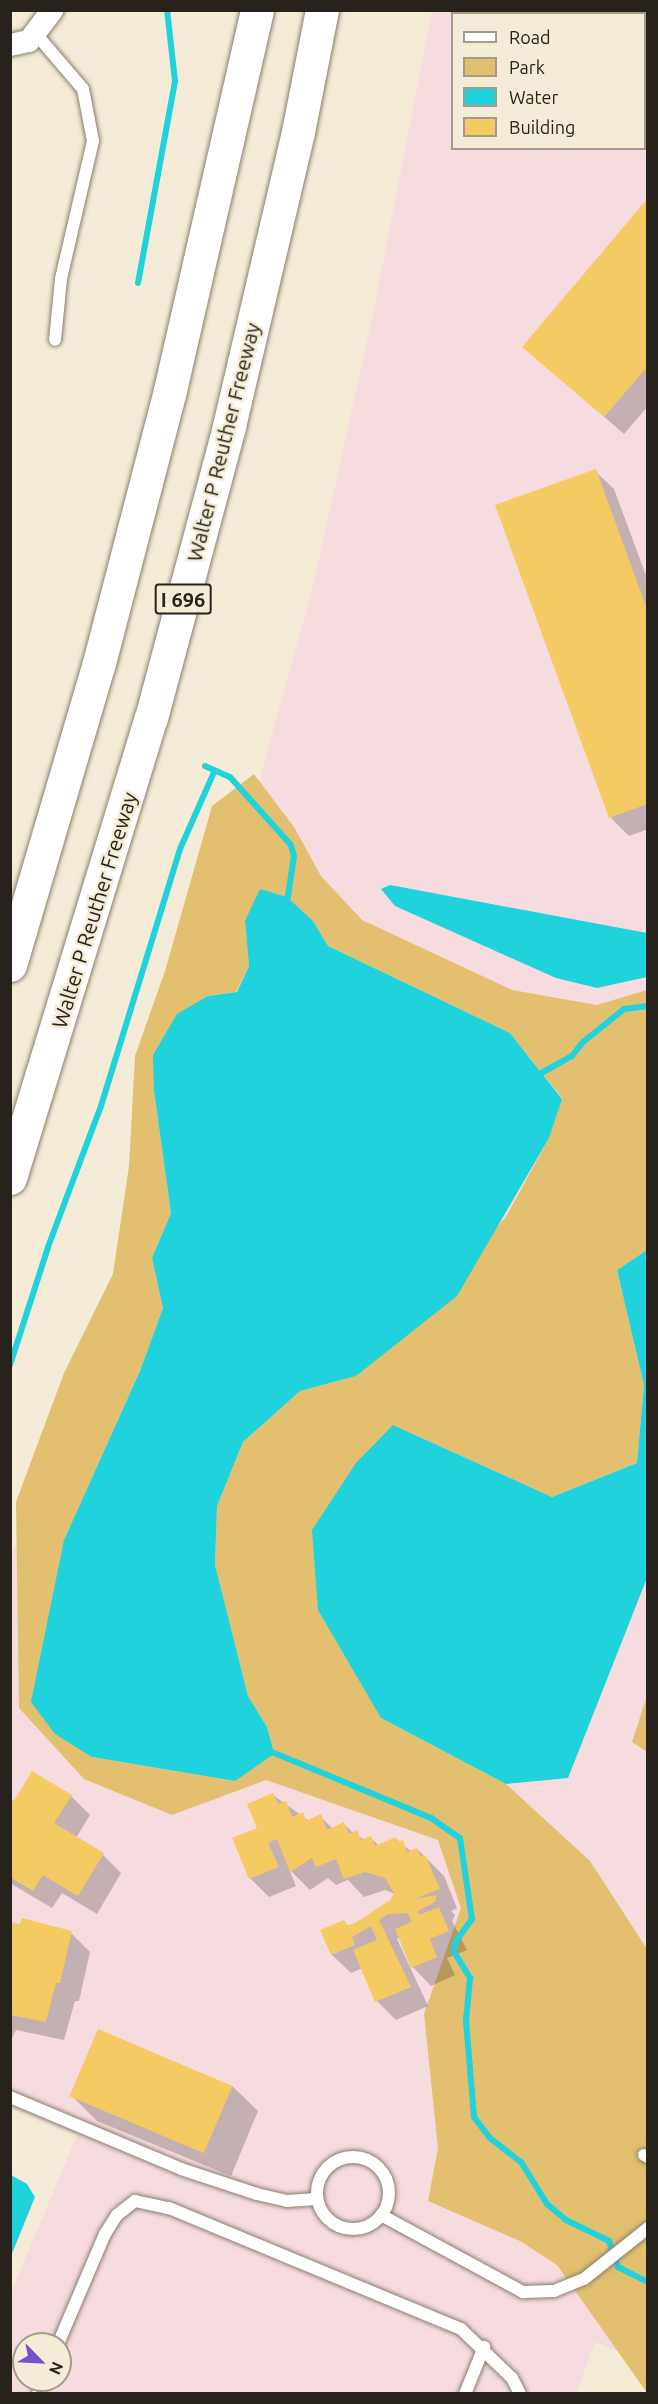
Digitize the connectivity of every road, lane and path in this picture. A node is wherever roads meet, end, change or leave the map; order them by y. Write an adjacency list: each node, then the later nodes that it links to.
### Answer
1 (52, 10): 4 (street)
2 (257, 10): 7 (highway)
3 (322, 10): 8 (highway, Walter P Reuther Freeway / I 696)
4 (36, 34): 5 (street); 6 (lane)
5 (10, 45)
6 (55, 340)
7 (10, 964)
8 (10, 1178)
9 (10, 2097): 10 (lane)
10 (316, 2199): 11 (lane); 11 (lane)
11 (381, 2216): 12 (lane)
12 (648, 2228)
13 (63, 2332): 14 (lane)
14 (484, 2347): 15 (lane); 16 (lane)
15 (465, 2394)
16 (520, 2394)

